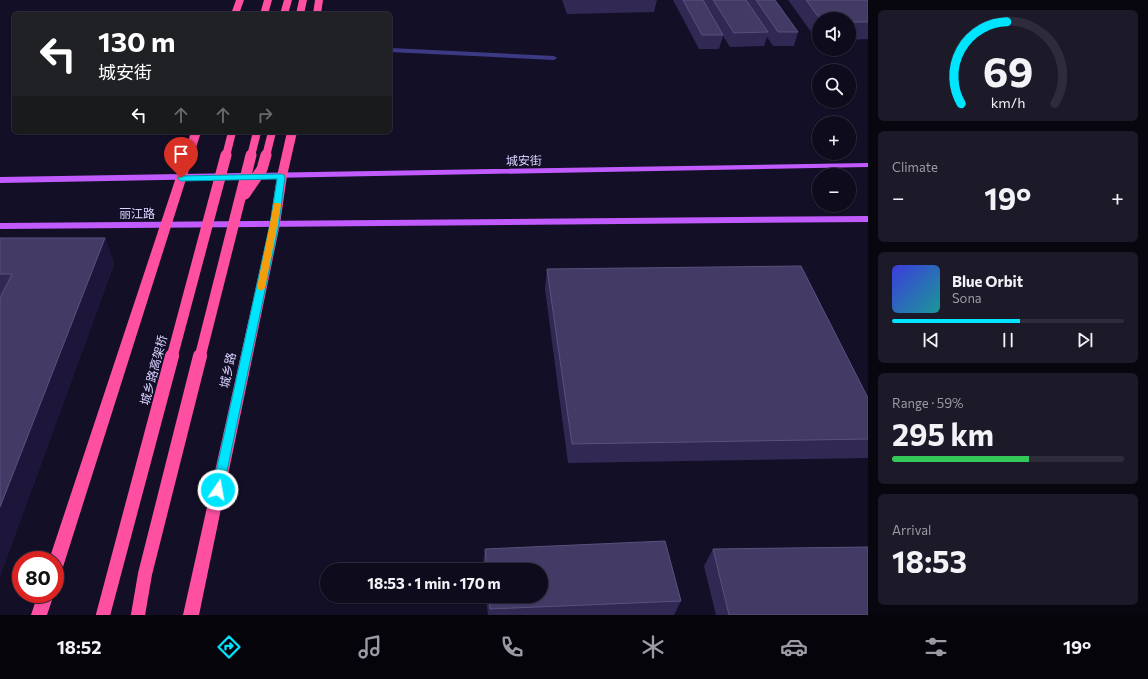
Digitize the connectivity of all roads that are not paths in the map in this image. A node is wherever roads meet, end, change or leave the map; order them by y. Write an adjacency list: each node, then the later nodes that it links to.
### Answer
1 (240, 0): 6 (highway)
2 (268, 0): 7 (highway)
3 (288, 0): 8 (highway)
4 (303, 0): 9 (highway)
5 (319, 0): 10 (highway)
6 (236, 12)
7 (265, 12)
8 (285, 12)
9 (300, 12)
10 (317, 12)
11 (392, 50): 12 (lane)
12 (554, 58)
13 (195, 134): 20 (highway)
14 (231, 134): 30 (highway, 城乡路高架桥, bridge)
15 (257, 134): 22 (highway, bridge)
16 (271, 134): 22 (highway, bridge)
17 (292, 134): 19 (highway, 城乡路)
18 (868, 165): 19 (main road, 城安街)
19 (282, 176): 20 (main road, 城安街); 25 (highway, 城乡路)
20 (181, 178): 21 (main road); 24 (highway)
21 (0, 180)
22 (240, 202): 31 (highway, bridge)
23 (868, 219): 25 (main road)
24 (167, 224): 25 (main road, 丽江路); 26 (main road, 丽江路); 27 (highway)
25 (274, 224): 32 (highway, 城乡路)
26 (0, 226)
27 (60, 551)
28 (43, 603): 29 (highway)
29 (39, 615)
30 (103, 615)
31 (138, 615)
32 (191, 615)

